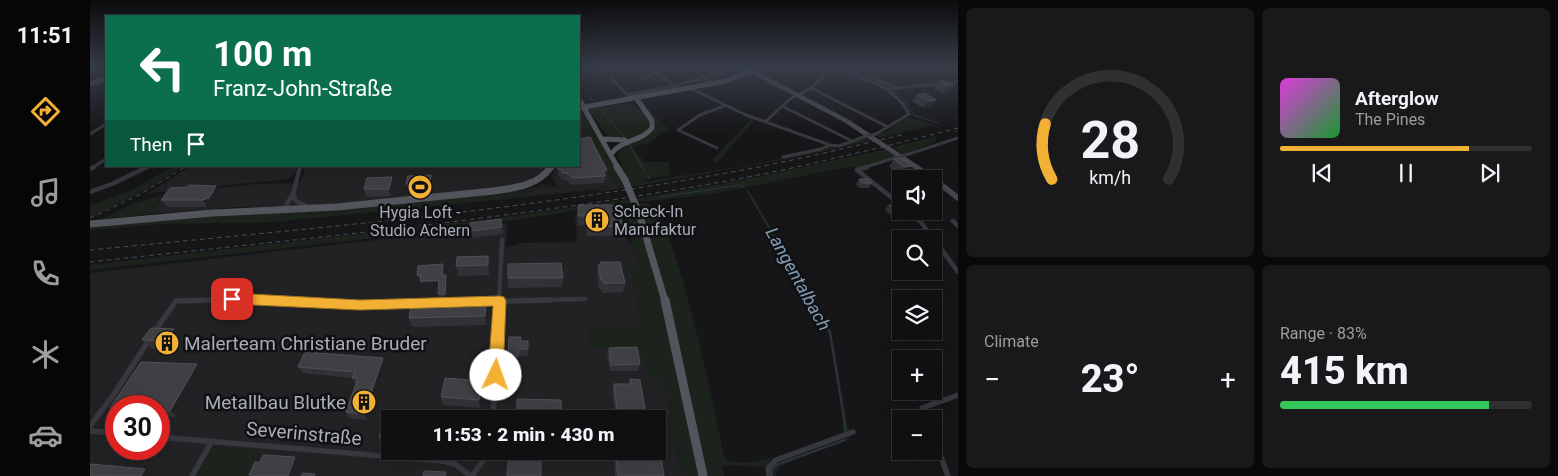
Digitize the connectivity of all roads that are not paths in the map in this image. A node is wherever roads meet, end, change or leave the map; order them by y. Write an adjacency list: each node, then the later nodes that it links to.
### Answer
1 (621, 88): 11 (street)
2 (665, 88): 11 (street)
3 (689, 88): 12 (main road)
4 (690, 88): 17 (street)
5 (787, 88): 10 (street)
6 (810, 88): 10 (street); 23 (street)
7 (902, 88): 9 (street)
8 (889, 89): 9 (street); 23 (street)
9 (897, 89)
10 (799, 94): 18 (street); 39 (street)
11 (629, 97): 12 (main road); 14 (street); 15 (main road); 16 (main road)
12 (637, 98): 20 (main road)
13 (580, 100): 28 (main road, bridge)
14 (606, 101)
15 (615, 102): 16 (main road); 19 (main road)
16 (636, 106): 20 (main road)
17 (724, 106): 21 (street); 31 (street)
18 (782, 106): 21 (street); 27 (street)
19 (580, 108)
20 (645, 112): 26 (main road)
21 (765, 122): 30 (street)
22 (105, 125): 24 (street)
23 (888, 127): 27 (street, bridge)
24 (90, 134)
25 (958, 138): 43 (street, bridge)
26 (629, 140): 28 (main road); 29 (main road)
27 (850, 140): 30 (street)
28 (604, 141): 29 (main road); 32 (main road)
29 (621, 142): 32 (main road)
30 (830, 144): 33 (street)
31 (717, 148)
32 (612, 154): 71 (main road, bridge)
33 (783, 157)
34 (105, 160): 38 (street)
35 (146, 167): 41 (street)
36 (300, 167): 42 (street)
37 (550, 167): 46 (main road)
38 (90, 169)
39 (920, 170)
40 (942, 186): 44 (street)
41 (90, 192)
42 (294, 194): 45 (street); 47 (street)
43 (892, 198)
44 (958, 198)
45 (296, 200): 46 (street); 47 (street)
46 (316, 208): 47 (main road)
47 (286, 210): 50 (main road)
48 (919, 220): 52 (street)
49 (953, 221): 51 (street)
50 (90, 224)
51 (958, 226)
52 (927, 230)
53 (502, 240): 57 (street)
54 (942, 250): 55 (street)
55 (958, 272)
56 (585, 299): 57 (street)
57 (500, 301): 59 (street); 61 (street)
58 (958, 396): 60 (street)
59 (494, 410)
60 (923, 410)
61 (90, 426)
62 (90, 431): 63 (street)
63 (105, 432)
64 (853, 432): 72 (street)
65 (170, 438): 66 (street, Severinstraße)
66 (212, 440): 69 (street); 70 (street, Severinstraße)
67 (485, 460): 70 (street)
68 (942, 460): 73 (street)
69 (192, 476)
70 (472, 476)
71 (702, 476)
72 (769, 476)
73 (948, 476)

